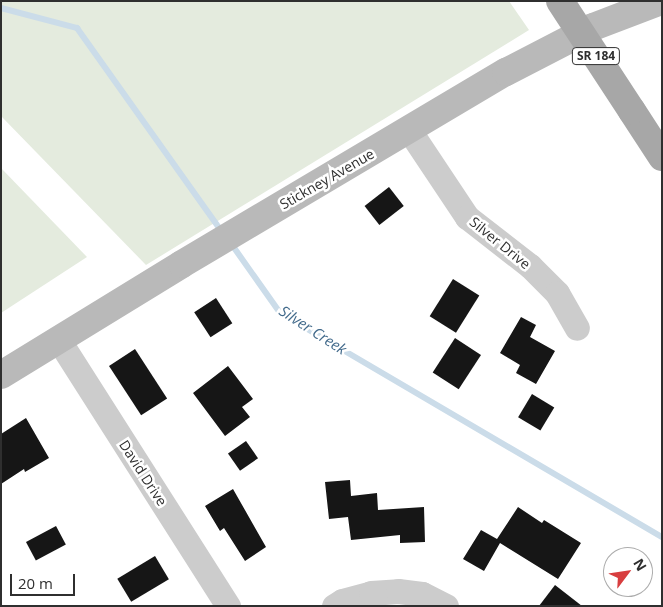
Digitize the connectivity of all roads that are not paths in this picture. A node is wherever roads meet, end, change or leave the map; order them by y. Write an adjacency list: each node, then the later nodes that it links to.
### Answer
1 (560, 1): 4 (main road, SR 184, bridge)
2 (661, 1): 3 (street, Stickney Avenue)
3 (409, 130): 5 (street, Silver Drive); 6 (street, Stickney Avenue)
4 (662, 157)
5 (577, 328)
6 (58, 339): 7 (street, Stickney Avenue); 8 (street, David Drive)
7 (1, 375)
8 (228, 606)
9 (334, 606): 10 (street)
10 (446, 606)

